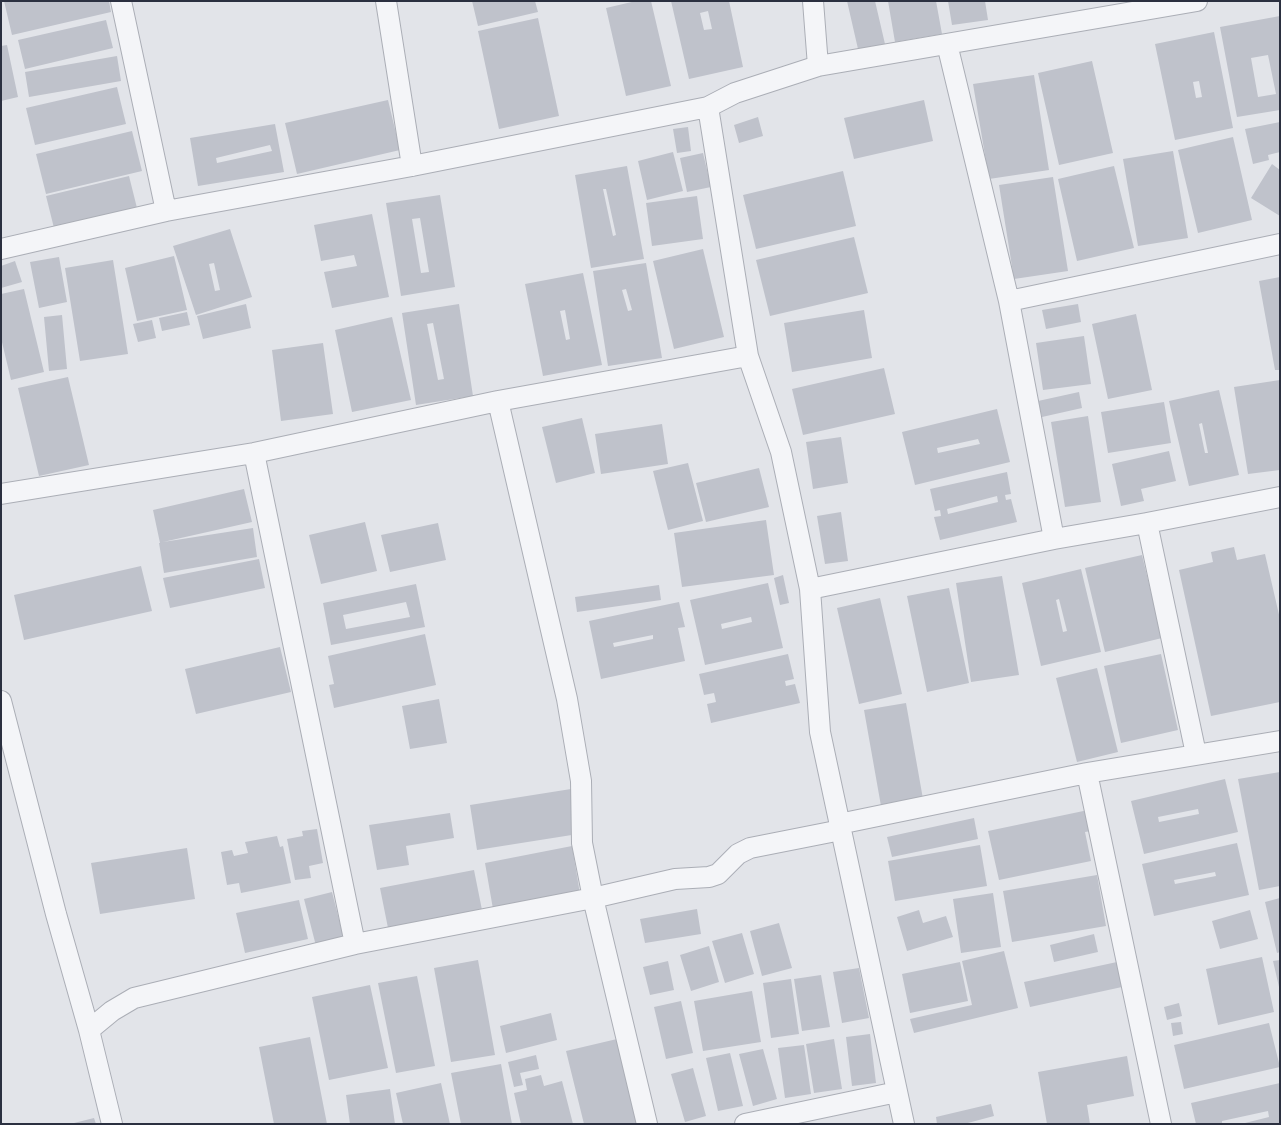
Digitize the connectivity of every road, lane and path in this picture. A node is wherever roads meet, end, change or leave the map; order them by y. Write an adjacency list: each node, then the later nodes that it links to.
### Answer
1 (121, 1): 9 (street)
2 (386, 1): 8 (street)
3 (813, 1): 6 (street)
4 (1197, 1): 5 (street)
5 (947, 44): 6 (street); 12 (street)
6 (818, 66): 7 (street)
7 (708, 106): 8 (street); 13 (street)
8 (412, 166): 9 (street)
9 (166, 210): 11 (street)
10 (1280, 244): 12 (street)
11 (1, 249)
12 (1009, 302): 19 (street)
13 (748, 356): 14 (street); 20 (street)
14 (498, 401): 15 (street); 26 (street)
15 (254, 453): 16 (street); 27 (street)
16 (1, 494)
17 (1280, 497): 18 (street)
18 (1146, 523): 19 (street); 23 (street)
19 (1054, 539): 20 (street)
20 (810, 589): 25 (street)
21 (1, 701): 28 (street)
22 (1280, 741): 23 (street)
23 (1196, 754): 24 (street)
24 (1087, 773): 25 (street); 34 (street)
25 (840, 827): 26 (street); 29 (street)
26 (593, 898): 27 (street); 31 (street)
27 (355, 944): 28 (street)
28 (89, 1030): 30 (street)
29 (897, 1092): 32 (street); 33 (street)
30 (112, 1124)
31 (647, 1124)
32 (745, 1124)
33 (904, 1124)
34 (1161, 1124)

